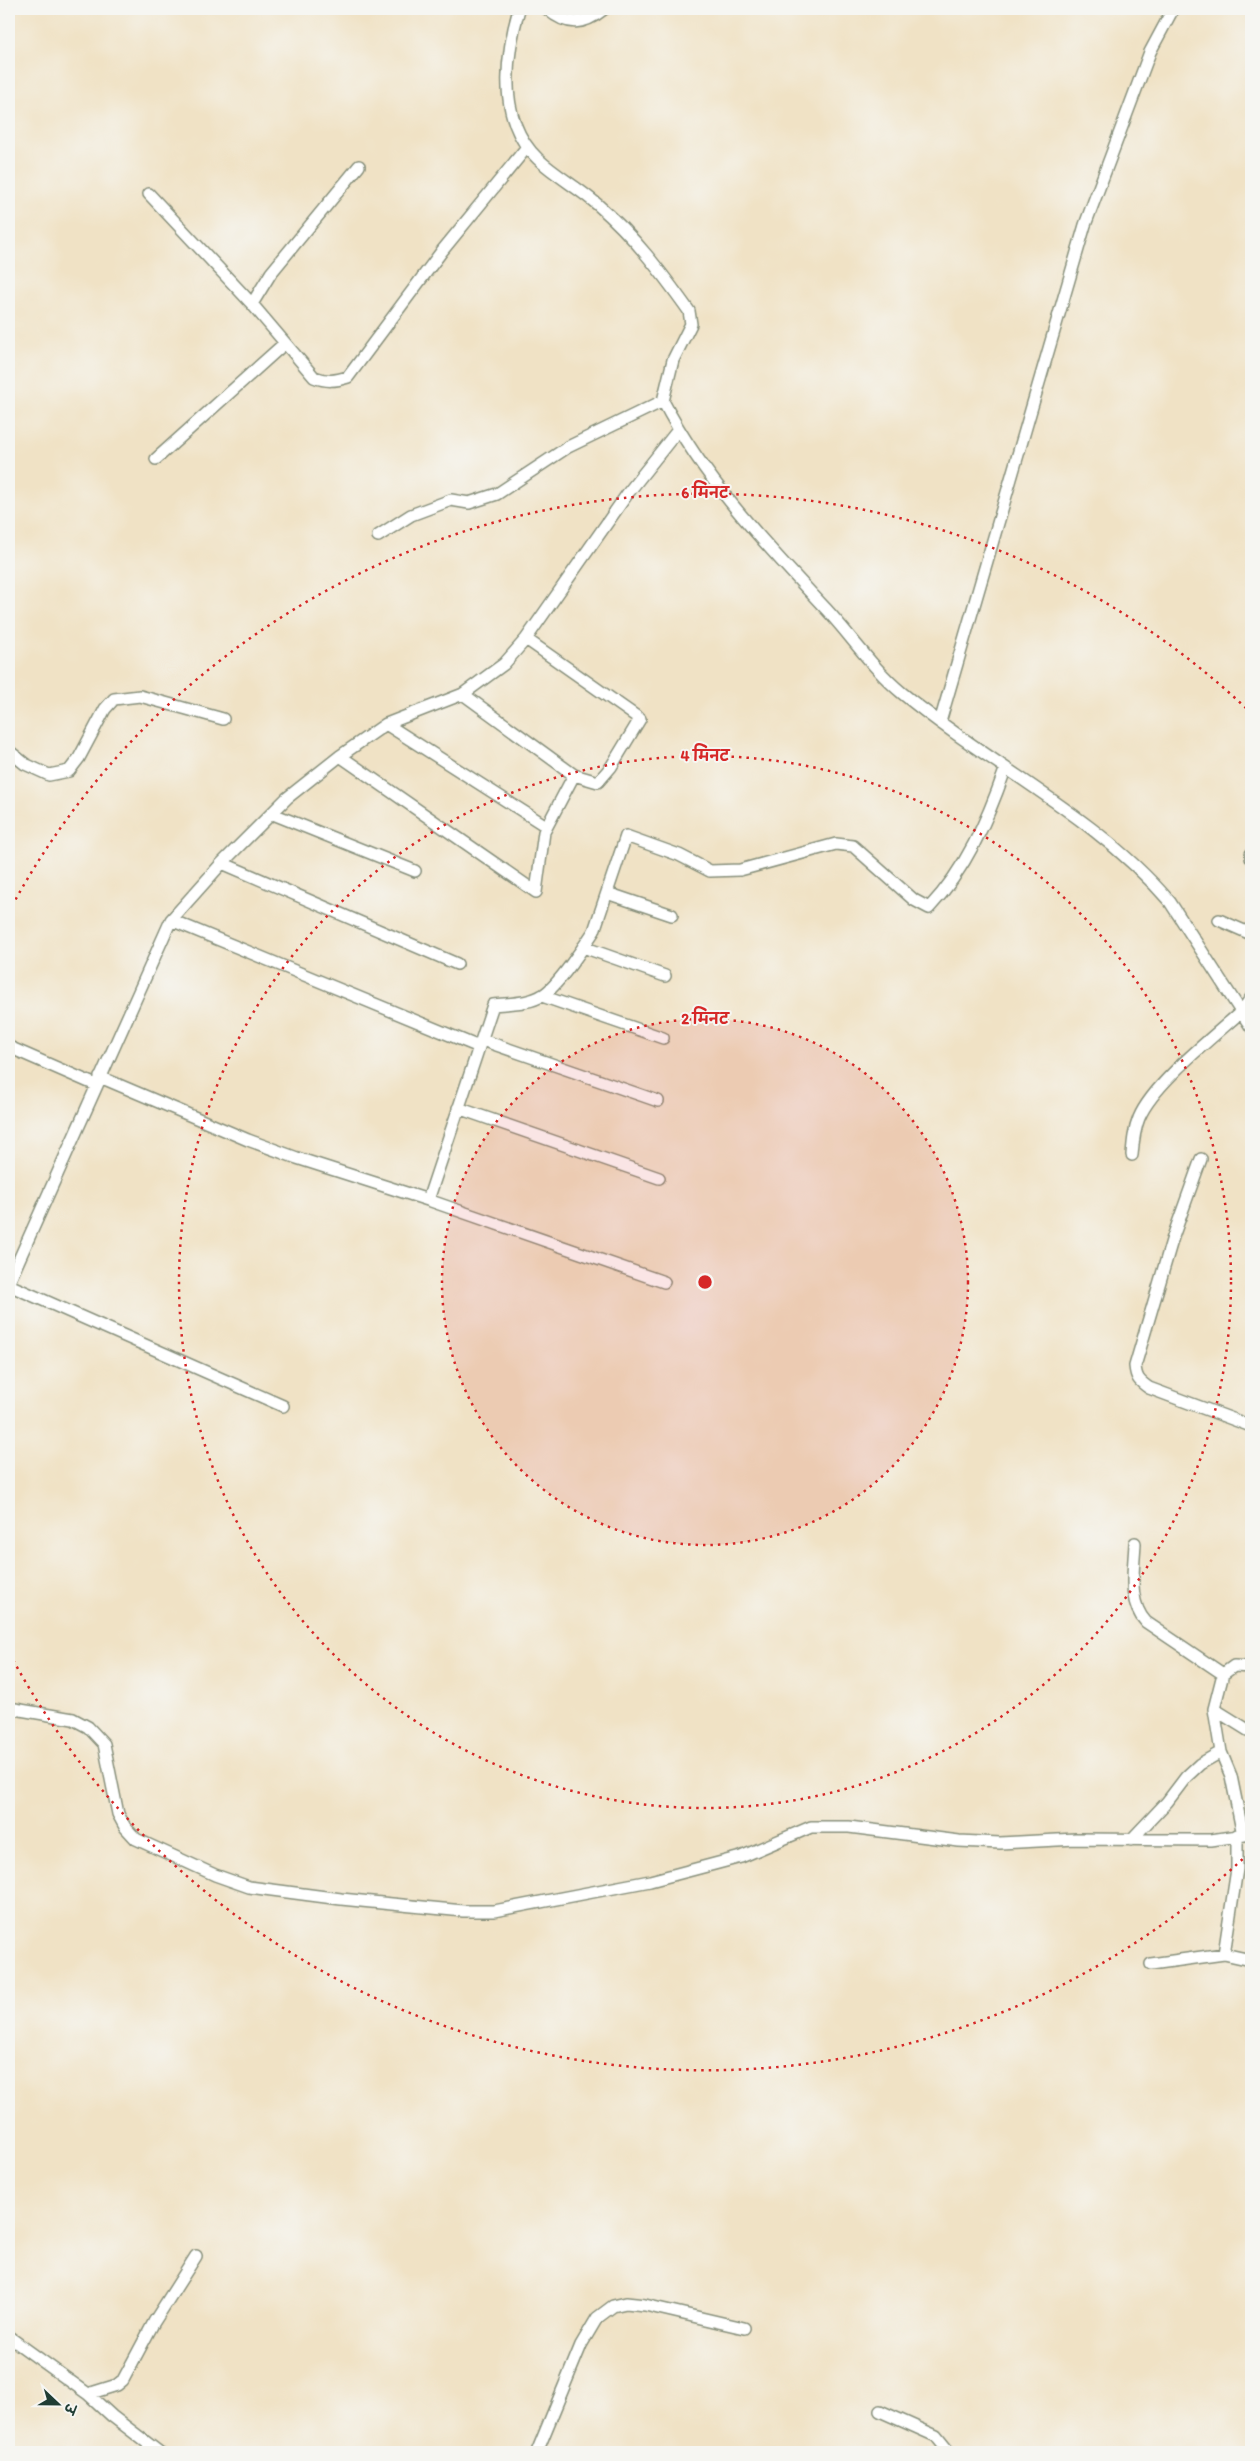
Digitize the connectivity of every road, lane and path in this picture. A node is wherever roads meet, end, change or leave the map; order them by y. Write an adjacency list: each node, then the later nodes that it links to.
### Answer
1 (519, 9): 5 (street)
2 (547, 9): 3 (street)
3 (604, 9)
4 (1173, 9): 17 (street)
5 (527, 147): 9 (street); 10 (street)
6 (359, 166): 8 (street)
7 (150, 194): 8 (street)
8 (252, 304): 9 (street)
9 (285, 343): 12 (street)
10 (663, 401): 11 (street); 13 (street)
11 (678, 430): 14 (street); 17 (street)
12 (156, 459)
13 (378, 536)
14 (526, 639): 15 (street); 22 (street)
15 (463, 694): 18 (street); 22 (street)
16 (223, 719): 19 (street)
17 (940, 722): 21 (street)
18 (386, 724): 20 (street); 24 (street)
19 (9, 752)
20 (340, 756): 23 (street); 24 (street)
21 (1005, 770): 29 (street); 39 (street)
22 (574, 775): 24 (street)
23 (273, 814): 27 (street); 28 (street)
24 (546, 826)
25 (1251, 854): 26 (street)
26 (1251, 858)
27 (222, 863): 31 (street); 35 (street)
28 (415, 870)
29 (607, 893): 30 (street); 34 (street)
30 (672, 915)
31 (171, 920): 42 (street); 44 (street)
32 (1219, 920): 33 (street)
33 (1251, 934)
34 (583, 947): 36 (street); 37 (street)
35 (457, 964)
36 (665, 976)
37 (542, 996): 41 (street); 42 (street)
38 (1251, 998): 39 (street)
39 (1242, 1011): 40 (street); 47 (street)
40 (1251, 1027)
41 (662, 1038)
42 (480, 1044): 45 (street); 46 (street)
43 (9, 1046): 44 (street)
44 (98, 1081): 50 (street); 52 (street)
45 (658, 1102)
46 (458, 1108): 49 (street); 50 (street)
47 (1132, 1155)
48 (1201, 1159): 54 (street)
49 (658, 1178)
50 (428, 1200): 51 (street)
51 (664, 1282)
52 (9, 1284): 53 (street)
53 (283, 1406)
54 (1251, 1426)
55 (1135, 1543): 57 (street)
56 (1251, 1667): 57 (street)
57 (1224, 1674): 59 (street)
58 (9, 1708): 63 (street)
59 (1214, 1709): 60 (street); 61 (street)
60 (1251, 1732)
61 (1221, 1752): 62 (street); 63 (street)
62 (1244, 1834): 63 (street); 64 (street)
63 (1131, 1840)
64 (1224, 1954): 65 (street); 66 (street)
65 (1251, 1960)
66 (1151, 1964)
67 (196, 2256): 70 (street)
68 (744, 2328): 73 (street)
69 (9, 2337): 70 (street)
70 (88, 2394): 72 (street)
71 (880, 2411): 74 (street)
72 (159, 2452)
73 (537, 2452)
74 (949, 2452)

